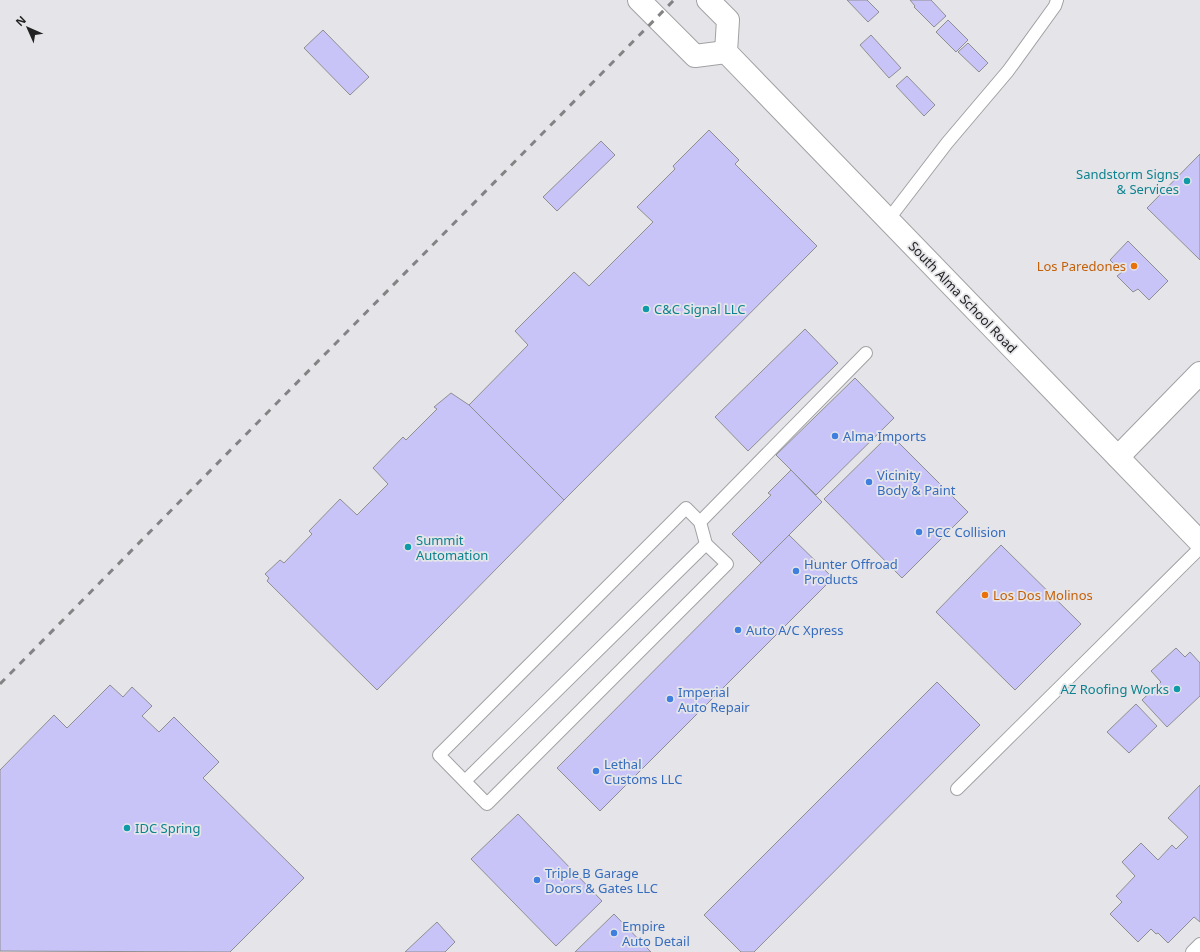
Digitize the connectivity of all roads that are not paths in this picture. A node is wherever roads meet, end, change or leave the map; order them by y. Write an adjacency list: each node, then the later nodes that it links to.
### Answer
1 (639, 0): 4 (main road)
2 (708, 0): 4 (main road)
3 (1058, 0): 5 (lane)
4 (726, 52): 5 (main road, South Alma School Road)
5 (888, 220): 8 (main road, South Alma School Road)
6 (866, 353): 9 (lane)
7 (1200, 373): 8 (main road)
8 (1118, 457): 10 (main road, South Alma School Road)
9 (700, 522): 11 (lane); 13 (lane)
10 (1200, 542)
11 (706, 544): 13 (lane); 13 (lane)
12 (1200, 548): 14 (lane)
13 (465, 781)
14 (957, 788)
15 (1200, 944): 16 (lane)
16 (1192, 952)

